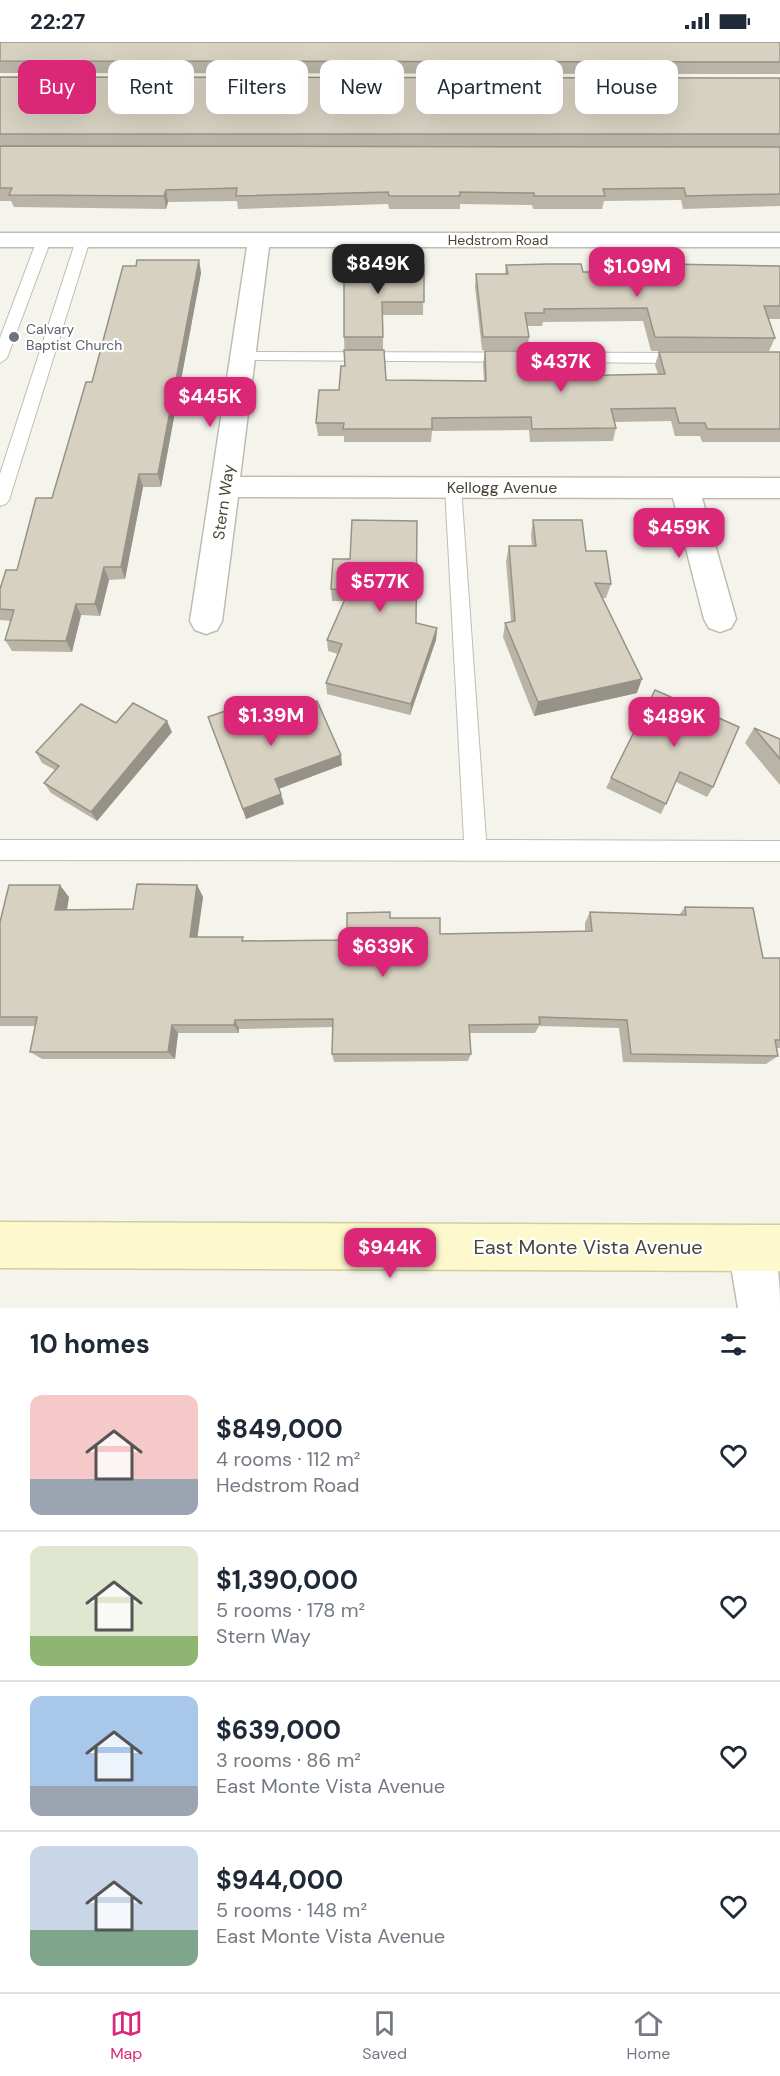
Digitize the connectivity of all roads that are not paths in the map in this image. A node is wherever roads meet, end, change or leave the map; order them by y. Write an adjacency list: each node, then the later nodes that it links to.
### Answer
1 (0, 240): 2 (street, Hedstrom Road)
2 (44, 240): 3 (street, Hedstrom Road); 6 (lane)
3 (84, 240): 4 (street, Hedstrom Road); 13 (lane)
4 (259, 240): 5 (street, Hedstrom Road); 7 (street, Stern Way)
5 (780, 240)
6 (0, 357)
7 (243, 357): 8 (lane); 9 (street, Stern Way)
8 (696, 358)
9 (225, 487): 10 (street, Kellogg Avenue); 15 (street, Stern Way)
10 (453, 487): 11 (street, Kellogg Avenue); 17 (lane)
11 (685, 488): 12 (street, Kellogg Avenue); 14 (street)
12 (780, 488)
13 (0, 500)
14 (720, 619)
15 (207, 621)
16 (0, 850): 17 (lane)
17 (476, 851): 18 (lane)
18 (780, 851)
19 (0, 1245): 20 (main road, East Monte Vista Avenue)
20 (766, 1248): 21 (street)
21 (762, 1308)

